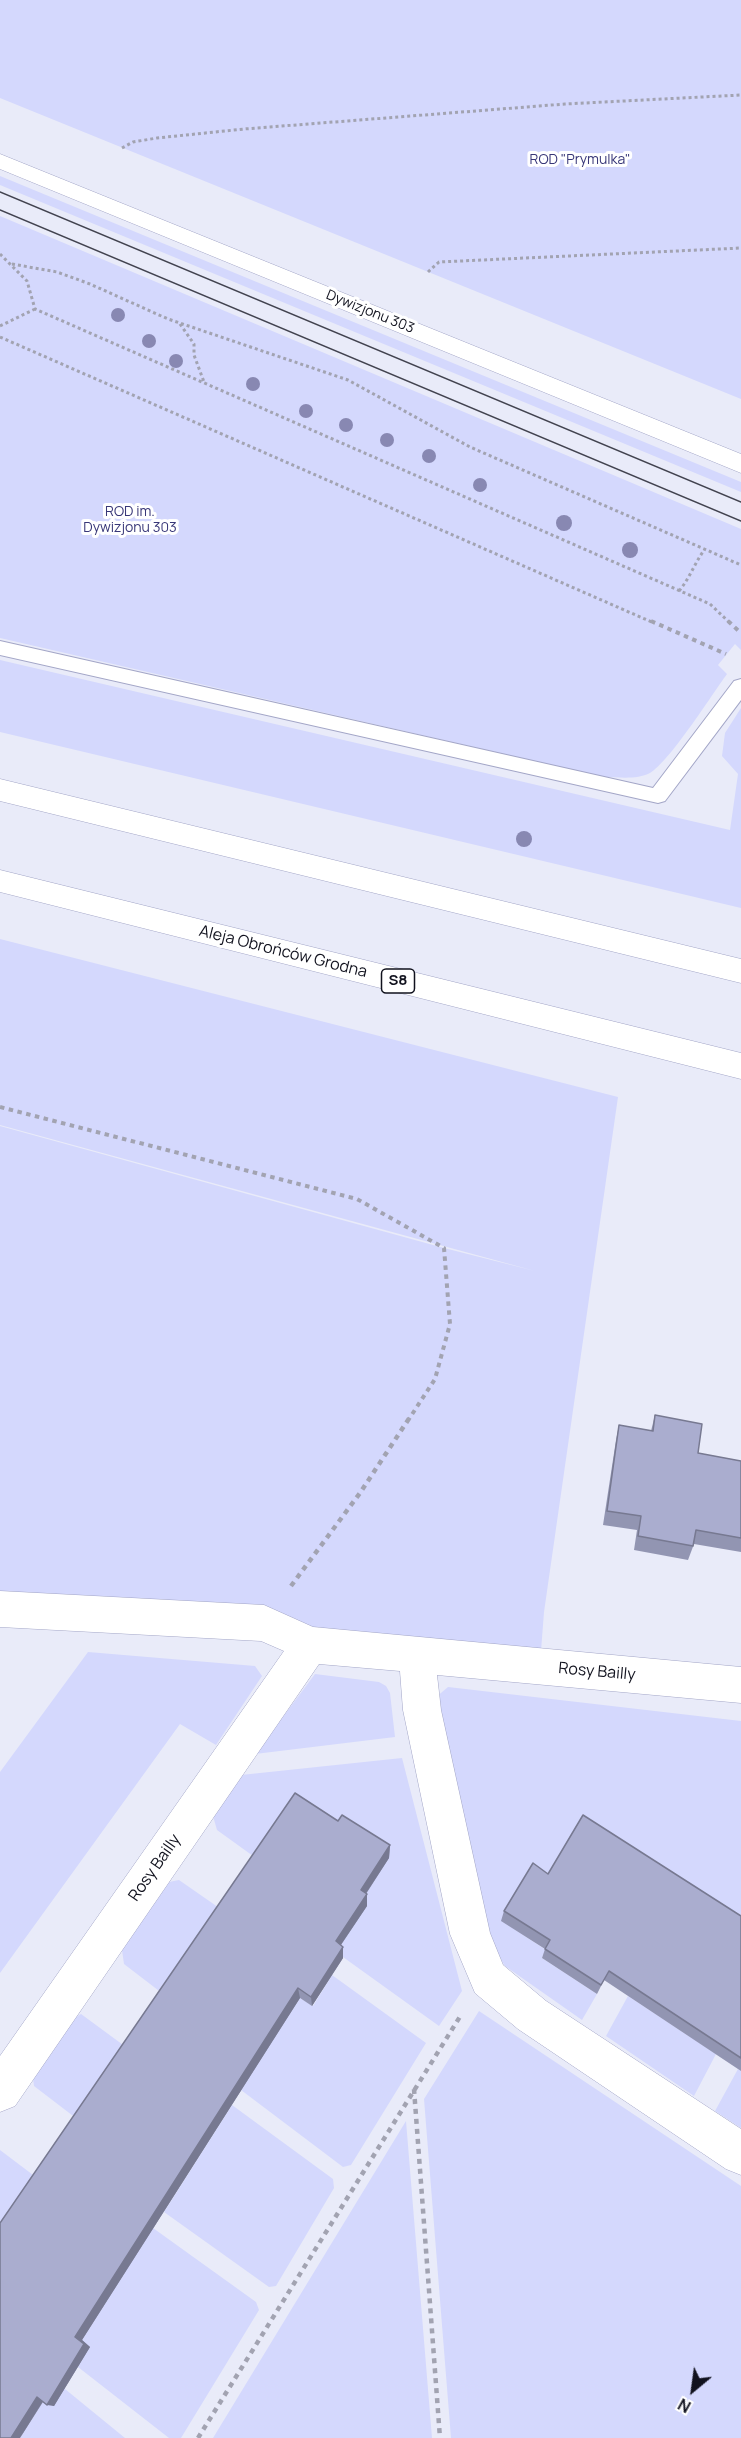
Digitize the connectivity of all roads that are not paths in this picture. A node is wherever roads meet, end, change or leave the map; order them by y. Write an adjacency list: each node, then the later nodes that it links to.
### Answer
1 (0, 161): 2 (main road, Dywizjonu 303)
2 (741, 464)
3 (0, 648): 4 (lane)
4 (741, 686)
5 (0, 790): 7 (main road)
6 (0, 881): 8 (main road, Aleja Obrońców Grodna / S8)
7 (741, 971)
8 (741, 1066)
9 (0, 1609): 10 (main road, Rosy Bailly)
10 (310, 1645): 11 (main road, Rosy Bailly); 13 (main road, Rosy Bailly)
11 (417, 1656): 12 (main road, Rosy Bailly); 14 (main road)
12 (741, 1685)
13 (0, 2091)
14 (741, 2154)

